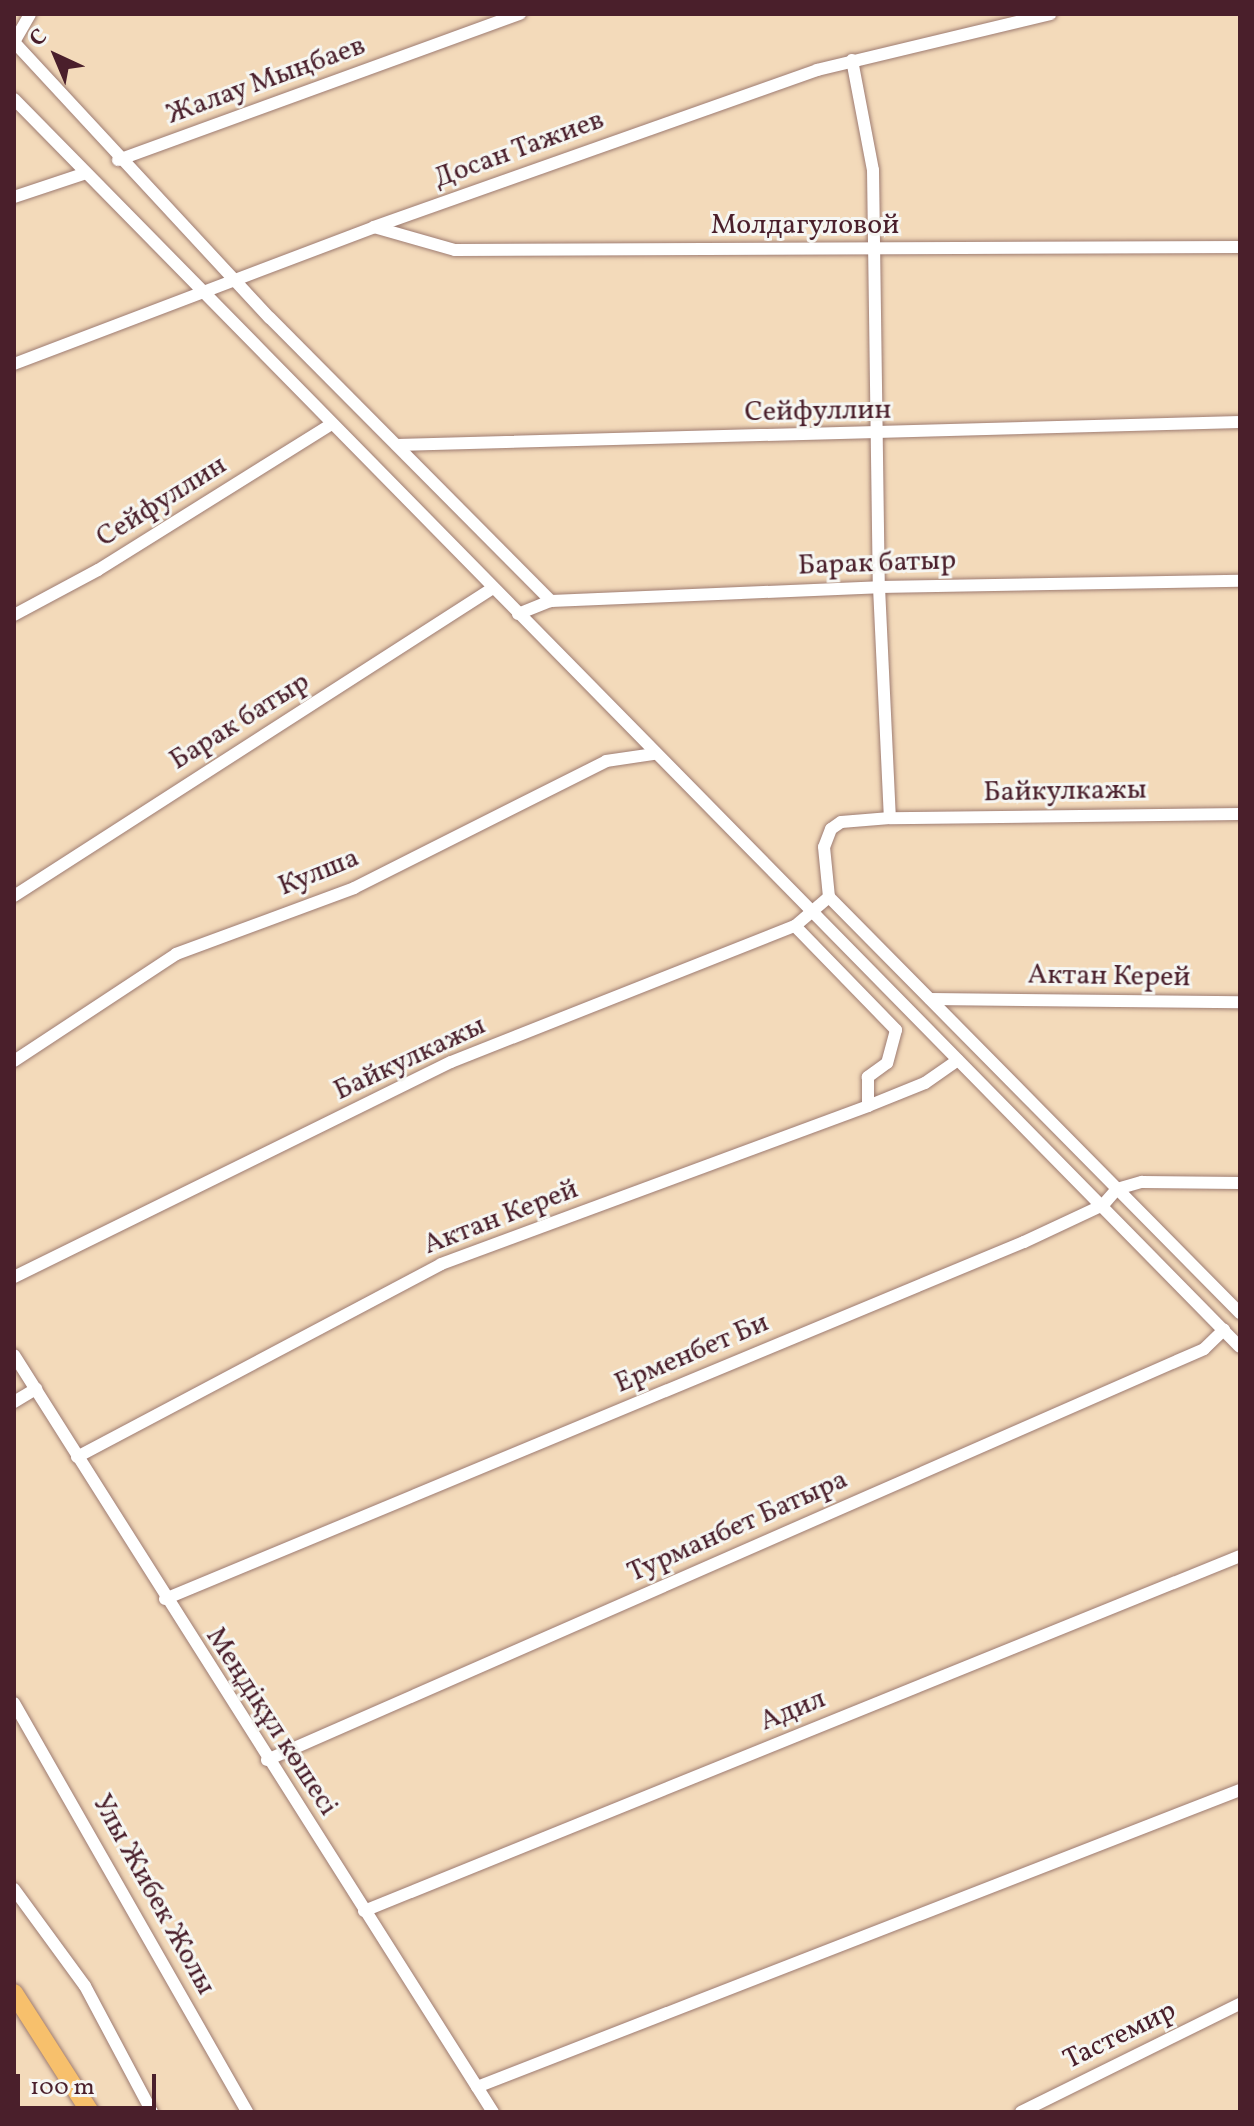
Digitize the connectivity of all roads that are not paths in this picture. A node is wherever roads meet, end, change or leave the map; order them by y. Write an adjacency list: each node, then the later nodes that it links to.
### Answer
1 (30, 14): 4 (street)
2 (520, 14): 7 (street, Жалау Мыңбаев)
3 (1050, 14): 5 (street, Досан Тажиев)
4 (14, 42): 7 (street)
5 (852, 60): 10 (street, Досан Тажиев); 12 (street)
6 (14, 99): 8 (street)
7 (118, 160): 13 (street)
8 (86, 173): 9 (street); 14 (street)
9 (14, 197)
10 (374, 227): 12 (street, Молдагуловой); 13 (street, Досан Тажиев)
11 (1240, 247): 12 (street, Молдагуловой)
12 (874, 250): 18 (street)
13 (238, 281): 14 (street, Досан Тажиев); 19 (street)
14 (205, 293): 15 (street, Досан Тажиев); 17 (street)
15 (14, 364)
16 (1240, 422): 18 (street, Сейфуллин)
17 (332, 424): 22 (street); 25 (street, Сейфуллин)
18 (877, 434): 19 (street, Сейфуллин); 21 (street)
19 (397, 445): 23 (street)
20 (1240, 581): 21 (street, Барак батыр)
21 (879, 587): 23 (street, Барак батыр); 28 (street)
22 (493, 588): 24 (street); 29 (street, Барак батыр)
23 (551, 601): 24 (street, Барак батыр)
24 (518, 614): 26 (street)
25 (14, 615)
26 (654, 754): 31 (street); 36 (street, Кулша)
27 (1240, 814): 28 (street, Байкулкажы)
28 (890, 818): 30 (street, Байкулкажы)
29 (14, 896)
30 (829, 897): 31 (street, Байкулкажы); 33 (street)
31 (812, 916): 32 (street, Байкулкажы); 35 (street)
32 (795, 926): 37 (street); 41 (street, Байкулкажы)
33 (930, 999): 34 (street, Актан Керей); 39 (street)
34 (1240, 1002)
35 (958, 1060): 37 (street, Актан Керей); 40 (street)
36 (14, 1061)
37 (868, 1106): 48 (street, Актан Керей)
38 (1240, 1183): 39 (street)
39 (1117, 1189): 40 (street, Ерменбет Би); 42 (street)
40 (1103, 1205): 43 (street); 50 (street, Ерменбет Би)
41 (14, 1277)
42 (1240, 1313)
43 (1224, 1330): 44 (street); 52 (street, Турманбет Батыра)
44 (1240, 1347)
45 (14, 1355): 46 (street, Меңдіқұл көшесі)
46 (36, 1389): 47 (street); 48 (street, Меңдіқұл көшесі)
47 (14, 1402)
48 (77, 1457): 50 (street, Меңдіқұл көшесі)
49 (1240, 1556): 55 (street, Адил)
50 (165, 1599): 52 (street, Меңдіқұл көшесі)
51 (14, 1703): 61 (street, Улы Жибек Жолы)
52 (267, 1760): 55 (street, Меңдіқұл көшесі)
53 (1240, 1790): 58 (street)
54 (14, 1889): 60 (street)
55 (364, 1911): 58 (street, Меңдіқұл көшесі)
56 (14, 1993): 59 (highway)
57 (1240, 2004): 63 (street, Тастемир)
58 (477, 2087): 62 (street, Меңдіқұл көшесі)
59 (90, 2112)
60 (152, 2112)
61 (247, 2112)
62 (493, 2112)
63 (1021, 2112)

